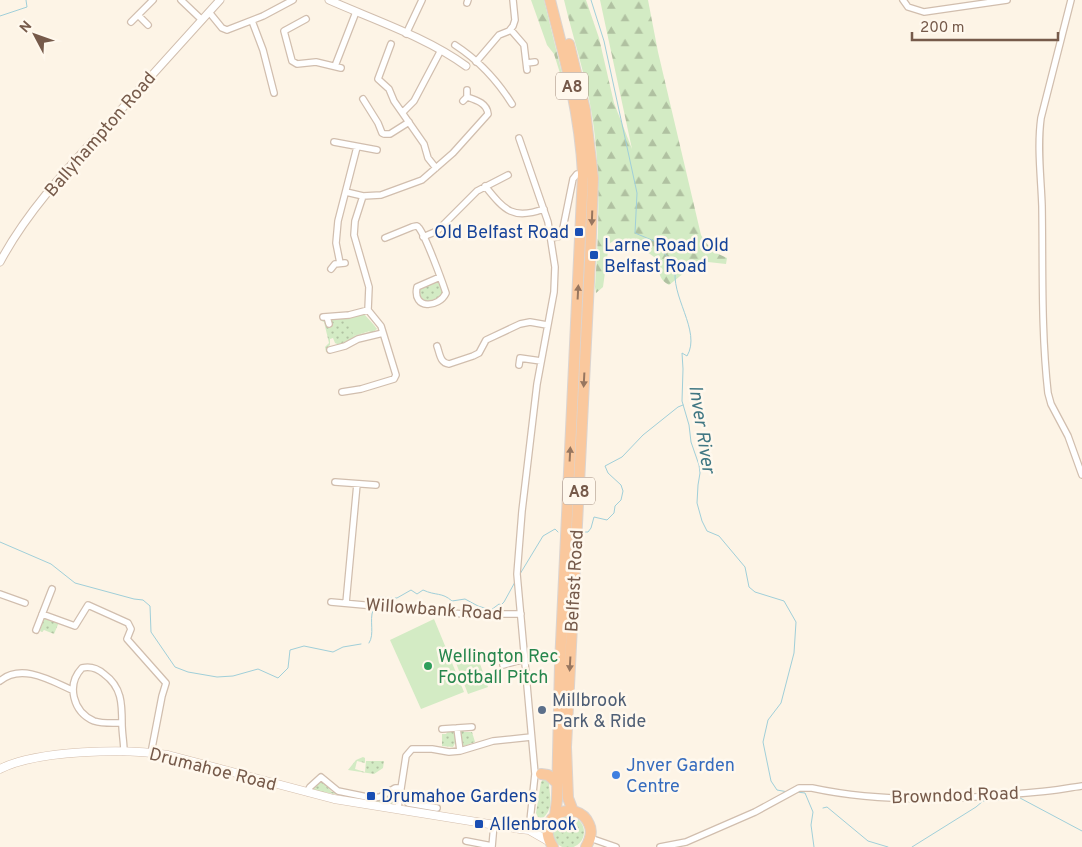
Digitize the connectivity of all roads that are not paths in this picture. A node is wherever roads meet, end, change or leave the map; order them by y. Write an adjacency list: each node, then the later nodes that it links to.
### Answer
1 (153, 0): 15 (street)
2 (181, 0): 16 (street)
3 (220, 0): 13 (street, Ballyhampton Road)
4 (293, 0): 17 (street)
5 (329, 0): 14 (street)
6 (422, 0): 22 (street)
7 (512, 0): 21 (street)
8 (550, 0): 42 (highway, A8)
9 (557, 0): 42 (highway, A8)
10 (903, 0): 11 (street)
11 (1007, 0)
12 (1070, 0): 65 (street)
13 (209, 12): 16 (street, Ballyhampton Road); 17 (street)
14 (356, 12): 19 (street); 22 (street)
15 (138, 15): 18 (street); 20 (street)
16 (202, 20): 51 (street, Ballyhampton Road)
17 (252, 20): 31 (street)
18 (130, 22)
19 (303, 23)
20 (148, 25)
21 (511, 30): 26 (street); 28 (street)
22 (406, 34): 25 (street)
23 (455, 45): 26 (street)
24 (392, 48): 35 (street)
25 (441, 50): 29 (street); 35 (street)
26 (476, 62): 34 (street)
27 (535, 62): 28 (street)
28 (527, 63): 30 (street)
29 (466, 66)
30 (527, 70)
31 (274, 93)
32 (466, 96): 41 (street)
33 (364, 99): 36 (street)
34 (512, 100)
35 (403, 112): 36 (street)
36 (409, 122): 41 (street)
37 (519, 138): 47 (street)
38 (334, 142): 39 (street)
39 (357, 147): 40 (street); 45 (street)
40 (377, 150)
41 (436, 168): 46 (street)
42 (588, 171): 49 (street); 91 (highway, Belfast Road / A8, one-way to 42); 98 (highway, Belfast Road / A8, one-way to 98)
43 (505, 174): 44 (street)
44 (486, 186): 47 (street); 48 (street)
45 (346, 192): 46 (street); 52 (street)
46 (363, 196): 54 (street)
47 (544, 209): 49 (street)
48 (424, 237): 50 (street); 53 (street)
49 (552, 238): 56 (street)
50 (388, 239)
51 (0, 262)
52 (331, 269)
53 (440, 277): 53 (street)
54 (368, 310): 55 (street); 57 (street)
55 (329, 324)
56 (547, 325): 58 (street); 60 (street)
57 (383, 333): 59 (street); 63 (street)
58 (438, 346)
59 (333, 347)
60 (541, 361): 61 (street); 75 (street)
61 (519, 365)
62 (349, 382): 63 (street)
63 (351, 390): 64 (street)
64 (342, 392)
65 (1082, 475)
66 (336, 482): 67 (street)
67 (357, 484): 68 (street); 73 (street, Willowbank Road)
68 (376, 485)
69 (52, 589): 74 (street)
70 (0, 594): 72 (street)
71 (331, 602): 73 (street, Willowbank Road)
72 (25, 603)
73 (346, 603): 75 (street, Willowbank Road)
74 (42, 614): 76 (street); 88 (street)
75 (521, 614): 77 (street)
76 (36, 630)
77 (525, 659): 78 (street); 85 (street)
78 (503, 665)
79 (0, 681): 80 (street)
80 (72, 690): 81 (street); 81 (street)
81 (122, 722): 87 (street)
82 (472, 727): 83 (street)
83 (457, 728): 84 (street); 86 (street)
84 (442, 729)
85 (531, 737): 86 (street); 90 (street)
86 (460, 751): 93 (street)
87 (124, 752): 88 (main road, Drumahoe Road); 89 (main road, Drumahoe Road)
88 (151, 752): 94 (main road, Drumahoe Road)
89 (0, 769)
90 (538, 774): 91 (highway); 102 (street)
91 (556, 783): 99 (highway, Belfast Road / A8)
92 (1082, 786): 108 (street, Browndod Road)
93 (401, 788): 94 (street); 96 (street)
94 (307, 792): 96 (main road, Drumahoe Road)
95 (408, 803): 97 (street, Drumahoe Road)
96 (398, 808): 97 (main road, Drumahoe Road)
97 (433, 810): 100 (main road, Drumahoe Road)
98 (573, 811): 99 (highway); 103 (highway)
99 (555, 815): 101 (highway)
100 (494, 824): 102 (main road, Drumahoe Road); 106 (street)
101 (548, 825): 102 (main road, Drumahoe Road); 105 (highway)
102 (529, 830): 105 (main road, Drumahoe Road)
103 (588, 842): 107 (street)
104 (470, 844): 106 (street)
105 (551, 845)
106 (492, 847)
107 (616, 847)
108 (660, 847)

